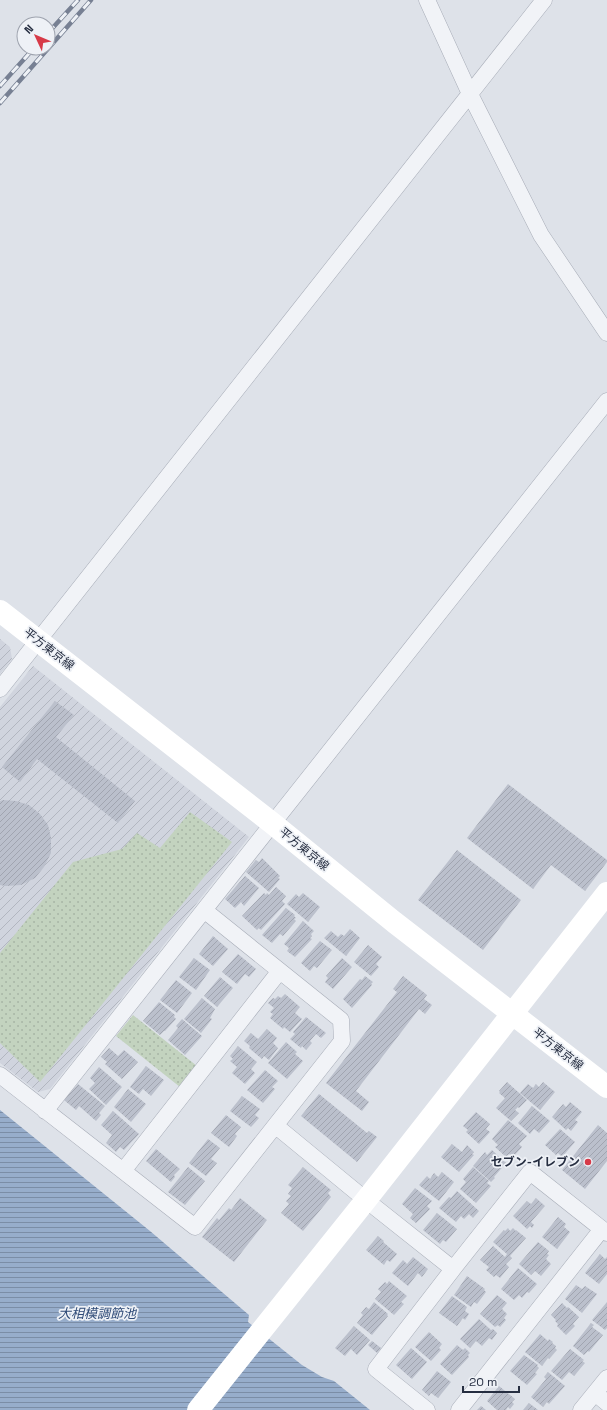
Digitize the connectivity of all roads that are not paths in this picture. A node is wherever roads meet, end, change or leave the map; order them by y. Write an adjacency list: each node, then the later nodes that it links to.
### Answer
1 (427, 0): 3 (street)
2 (544, 0): 3 (street)
3 (470, 94): 4 (street); 7 (street)
4 (607, 333)
5 (607, 401): 9 (street)
6 (0, 611): 7 (main road, 平方東京線)
7 (38, 641): 8 (street); 9 (main road, 平方東京線)
8 (0, 689)
9 (272, 823): 11 (street); 13 (main road, 平方東京線)
10 (607, 893): 13 (main road)
11 (204, 910): 12 (street); 16 (street)
12 (279, 972): 17 (street); 18 (street)
13 (513, 1014): 15 (main road, 平方東京線); 19 (main road)
14 (0, 1075): 16 (street)
15 (607, 1087)
16 (45, 1111): 18 (street)
17 (276, 1126): 18 (street); 19 (street)
18 (123, 1171)
19 (366, 1200): 21 (street); 24 (main road)
20 (604, 1231): 21 (street); 26 (street)
21 (453, 1269): 25 (street)
22 (607, 1378): 23 (street)
23 (601, 1398): 27 (street)
24 (198, 1410)
25 (427, 1410)
26 (459, 1410)
27 (581, 1410)

